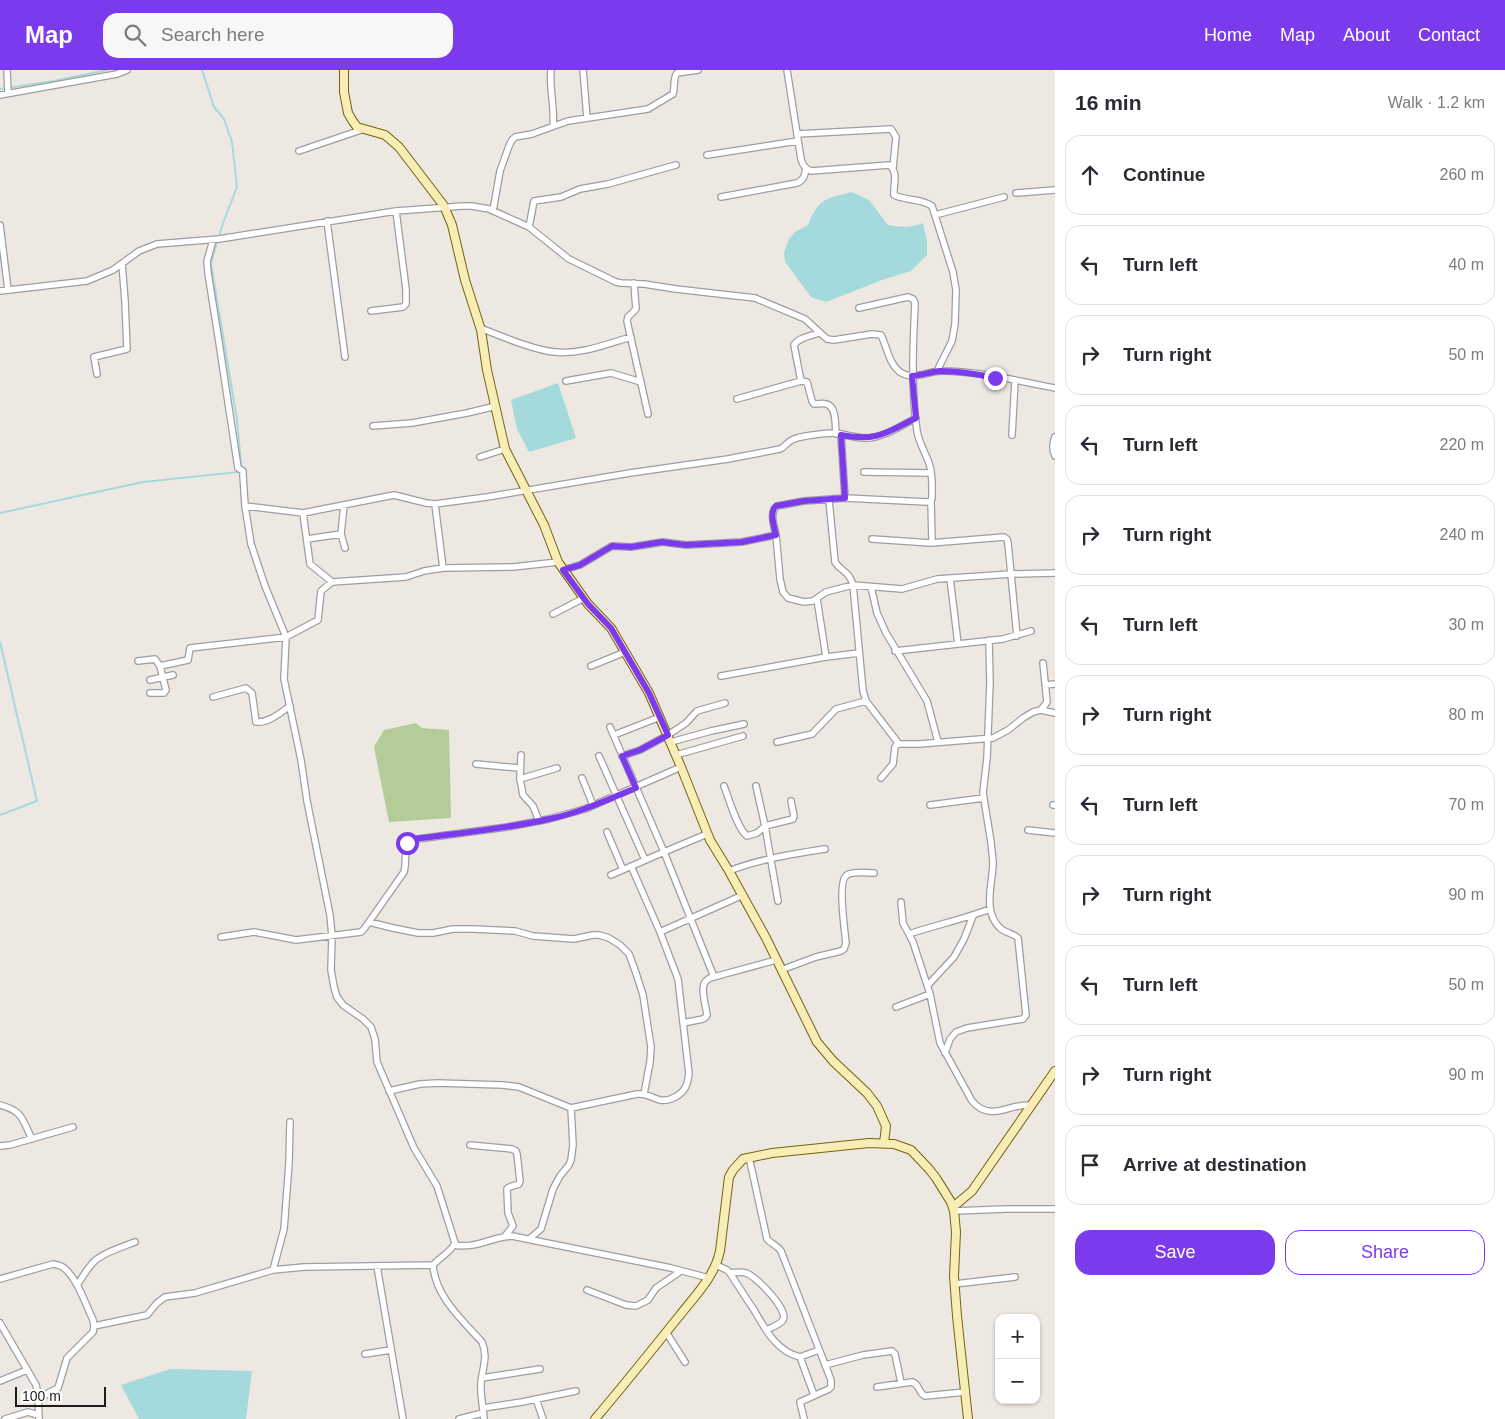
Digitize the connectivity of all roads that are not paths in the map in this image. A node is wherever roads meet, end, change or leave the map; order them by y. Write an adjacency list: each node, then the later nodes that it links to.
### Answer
1 (7, 70): 8 (street)
2 (127, 70): 8 (street)
3 (344, 70): 12 (street)
4 (551, 70): 11 (street)
5 (583, 70): 10 (street)
6 (698, 70): 10 (street)
7 (787, 70): 13 (street)
8 (8, 93): 9 (street)
9 (0, 94)
10 (587, 118): 11 (street)
11 (553, 126): 25 (street)
12 (364, 129): 14 (street); 23 (street)
13 (798, 137): 15 (street); 17 (street); 18 (street)
14 (299, 151)
15 (707, 155)
16 (676, 164): 29 (street)
17 (806, 168): 18 (street); 21 (street)
18 (893, 168): 26 (street)
19 (1055, 190): 20 (street)
20 (1016, 193)
21 (721, 197)
22 (1004, 197): 26 (street)
23 (444, 206): 24 (street); 25 (street); 37 (street)
24 (396, 211): 27 (street); 36 (street)
25 (493, 211): 29 (street)
26 (935, 216): 41 (street)
27 (327, 222): 30 (street); 40 (street)
28 (0, 225): 33 (street)
29 (529, 227): 32 (street)
30 (216, 239): 31 (street); 68 (street)
31 (122, 264): 33 (street); 42 (street)
32 (639, 284): 38 (street); 39 (street)
33 (8, 290): 34 (street)
34 (0, 291)
35 (858, 308): 43 (street)
36 (371, 312)
37 (480, 328): 39 (street); 50 (street)
38 (819, 333): 43 (street); 45 (street)
39 (631, 337): 47 (street)
40 (346, 357)
41 (937, 371): 43 (street); 46 (street)
42 (97, 374)
43 (912, 376): 52 (street)
44 (566, 381): 47 (street)
45 (801, 381): 49 (street); 54 (street)
46 (1015, 381): 48 (street); 55 (street)
47 (641, 382): 51 (street)
48 (1055, 388)
49 (736, 399)
50 (496, 406): 53 (street); 57 (street)
51 (648, 414)
52 (916, 418): 54 (street); 61 (street)
53 (373, 426)
54 (839, 434): 62 (street); 63 (street)
55 (1012, 435)
56 (1055, 438): 58 (street)
57 (505, 449): 59 (street); 62 (street)
58 (1055, 456)
59 (480, 457)
60 (864, 472): 61 (street)
61 (931, 473): 65 (street)
62 (527, 490): 66 (street); 76 (street)
63 (845, 498): 64 (street); 65 (street)
64 (829, 500): 71 (street); 83 (street)
65 (931, 501): 74 (street)
66 (435, 504): 67 (street); 77 (street)
67 (344, 505): 69 (street); 70 (street)
68 (245, 506): 69 (street); 90 (street)
69 (303, 513): 72 (street)
70 (341, 534): 72 (street); 75 (street)
71 (776, 535): 78 (street); 86 (street)
72 (307, 539): 82 (street)
73 (872, 539): 74 (street)
74 (932, 542): 80 (street)
75 (345, 548)
76 (558, 562): 77 (street); 78 (street)
77 (443, 568): 82 (street)
78 (563, 570): 85 (street)
79 (1055, 573): 80 (street)
80 (1011, 574): 81 (street); 89 (street)
81 (950, 578): 84 (street); 92 (street)
82 (332, 582): 90 (street)
83 (852, 585): 84 (street); 86 (street); 95 (street)
84 (871, 587): 93 (street)
85 (584, 598): 87 (street); 94 (street)
86 (817, 600): 96 (street)
87 (553, 614)
88 (1031, 631): 89 (street)
89 (1016, 636): 91 (street)
90 (286, 637): 99 (street); 111 (street)
91 (988, 640): 92 (street); 120 (street)
92 (958, 644): 93 (street)
93 (895, 651): 122 (street)
94 (625, 652): 101 (street); 114 (street)
95 (859, 653): 96 (street); 109 (street)
96 (826, 657): 102 (street)
97 (138, 661): 100 (street)
98 (1043, 663): 106 (street)
99 (171, 664): 100 (street); 103 (street)
100 (160, 666): 103 (street)
101 (591, 666)
102 (722, 676)
103 (164, 678): 104 (street); 107 (street)
104 (150, 680)
105 (1055, 684): 106 (street)
106 (1045, 685): 112 (street)
107 (150, 693)
108 (213, 697): 111 (street)
109 (866, 701): 121 (street); 123 (street)
110 (725, 703): 119 (street)
111 (290, 706): 167 (street)
112 (1041, 710): 113 (street); 120 (street)
113 (1055, 714)
114 (660, 717): 117 (street); 119 (street)
115 (744, 724): 119 (street)
116 (610, 726): 117 (street)
117 (614, 735): 127 (street)
118 (743, 736): 125 (street)
119 (669, 738): 125 (street); 127 (street)
120 (987, 739): 122 (street); 139 (street)
121 (777, 742)
122 (938, 742): 123 (street)
123 (900, 744): 133 (street)
124 (521, 755): 130 (street)
125 (676, 755): 129 (street)
126 (599, 756): 138 (street)
127 (622, 756): 137 (street)
128 (476, 764): 130 (street)
129 (681, 767): 137 (street); 148 (street)
130 (519, 768): 134 (street)
131 (557, 768): 134 (street)
132 (582, 778): 141 (street)
133 (881, 778)
134 (520, 779): 143 (street)
135 (724, 786): 144 (street)
136 (756, 786): 144 (street)
137 (636, 788): 138 (street); 150 (street)
138 (617, 796): 141 (street); 152 (street)
139 (984, 798): 142 (street); 161 (street)
140 (791, 800): 144 (street)
141 (593, 805): 143 (street)
142 (930, 805)
143 (539, 821): 164 (street)
144 (765, 826): 151 (street)
145 (1028, 830): 147 (street)
146 (608, 832): 154 (street)
147 (1055, 833)
148 (707, 834): 150 (street); 155 (street)
149 (825, 849): 151 (street)
150 (664, 852): 152 (street); 163 (street)
151 (771, 858): 155 (street); 159 (street)
152 (645, 860): 153 (street)
153 (630, 866): 154 (street); 165 (street)
154 (623, 870): 157 (street)
155 (730, 871): 158 (street)
156 (874, 873): 170 (street)
157 (611, 875)
158 (743, 895): 163 (street); 169 (street)
159 (778, 901)
160 (901, 902): 166 (street)
161 (990, 910): 162 (street); 176 (street)
162 (973, 916): 166 (street); 172 (street)
163 (692, 918): 165 (street); 171 (street)
164 (369, 922): 167 (street); 179 (street)
165 (660, 932): 175 (street)
166 (910, 934): 172 (street)
167 (332, 936): 168 (street); 178 (street)
168 (221, 937)
169 (776, 960): 170 (street); 171 (street)
170 (781, 970): 186 (street)
171 (714, 977): 175 (street)
172 (928, 985): 173 (street)
173 (930, 994): 174 (street); 176 (street)
174 (896, 1007)
175 (683, 1023): 179 (street)
176 (945, 1053): 181 (street)
177 (1055, 1071): 181 (street)
178 (389, 1090): 182 (street); 195 (street)
179 (644, 1094): 182 (street)
180 (0, 1105): 185 (street)
181 (1031, 1105): 190 (street)
182 (572, 1108): 193 (street)
183 (290, 1122): 199 (street)
184 (74, 1127): 185 (street)
185 (32, 1139): 188 (street)
186 (884, 1143): 189 (street); 190 (street)
187 (470, 1145): 192 (street)
188 (0, 1146)
189 (749, 1157): 197 (street); 213 (street)
190 (954, 1209): 191 (street); 205 (street)
191 (1055, 1209)
192 (505, 1236): 193 (street); 195 (street)
193 (529, 1239): 200 (street)
194 (134, 1242): 206 (street)
195 (454, 1245): 196 (street)
196 (433, 1265): 198 (street); 220 (street)
197 (716, 1265): 201 (street); 203 (street)
198 (377, 1266): 199 (street); 212 (street)
199 (273, 1270): 209 (street)
200 (682, 1271): 203 (street); 207 (street)
201 (730, 1274): 210 (street); 210 (street)
202 (1015, 1277): 205 (street)
203 (709, 1278): 211 (street)
204 (0, 1279): 206 (street)
205 (955, 1284): 225 (street)
206 (77, 1285): 209 (street)
207 (587, 1290)
208 (0, 1323): 219 (street)
209 (94, 1326): 228 (street)
210 (766, 1330): 215 (street)
211 (666, 1332): 216 (street); 235 (street)
212 (391, 1350): 214 (street); 232 (street)
213 (819, 1350): 215 (street); 217 (street)
214 (365, 1354)
215 (800, 1356): 226 (street)
216 (686, 1362)
217 (825, 1365): 222 (street); 226 (street)
218 (540, 1369): 220 (street)
219 (27, 1370): 221 (street); 228 (street)
220 (482, 1378): 229 (street)
221 (0, 1381)
222 (901, 1383): 223 (street); 225 (street)
223 (878, 1387)
224 (576, 1392): 227 (street)
225 (965, 1392): 237 (street)
226 (814, 1395): 236 (street)
227 (536, 1399): 229 (street); 234 (street)
228 (39, 1400): 230 (street)
229 (484, 1413): 233 (street)
230 (39, 1417): 231 (street)
231 (5, 1419)
232 (403, 1419)
233 (459, 1419)
234 (543, 1419)
235 (595, 1419)
236 (804, 1419)
237 (968, 1419)

